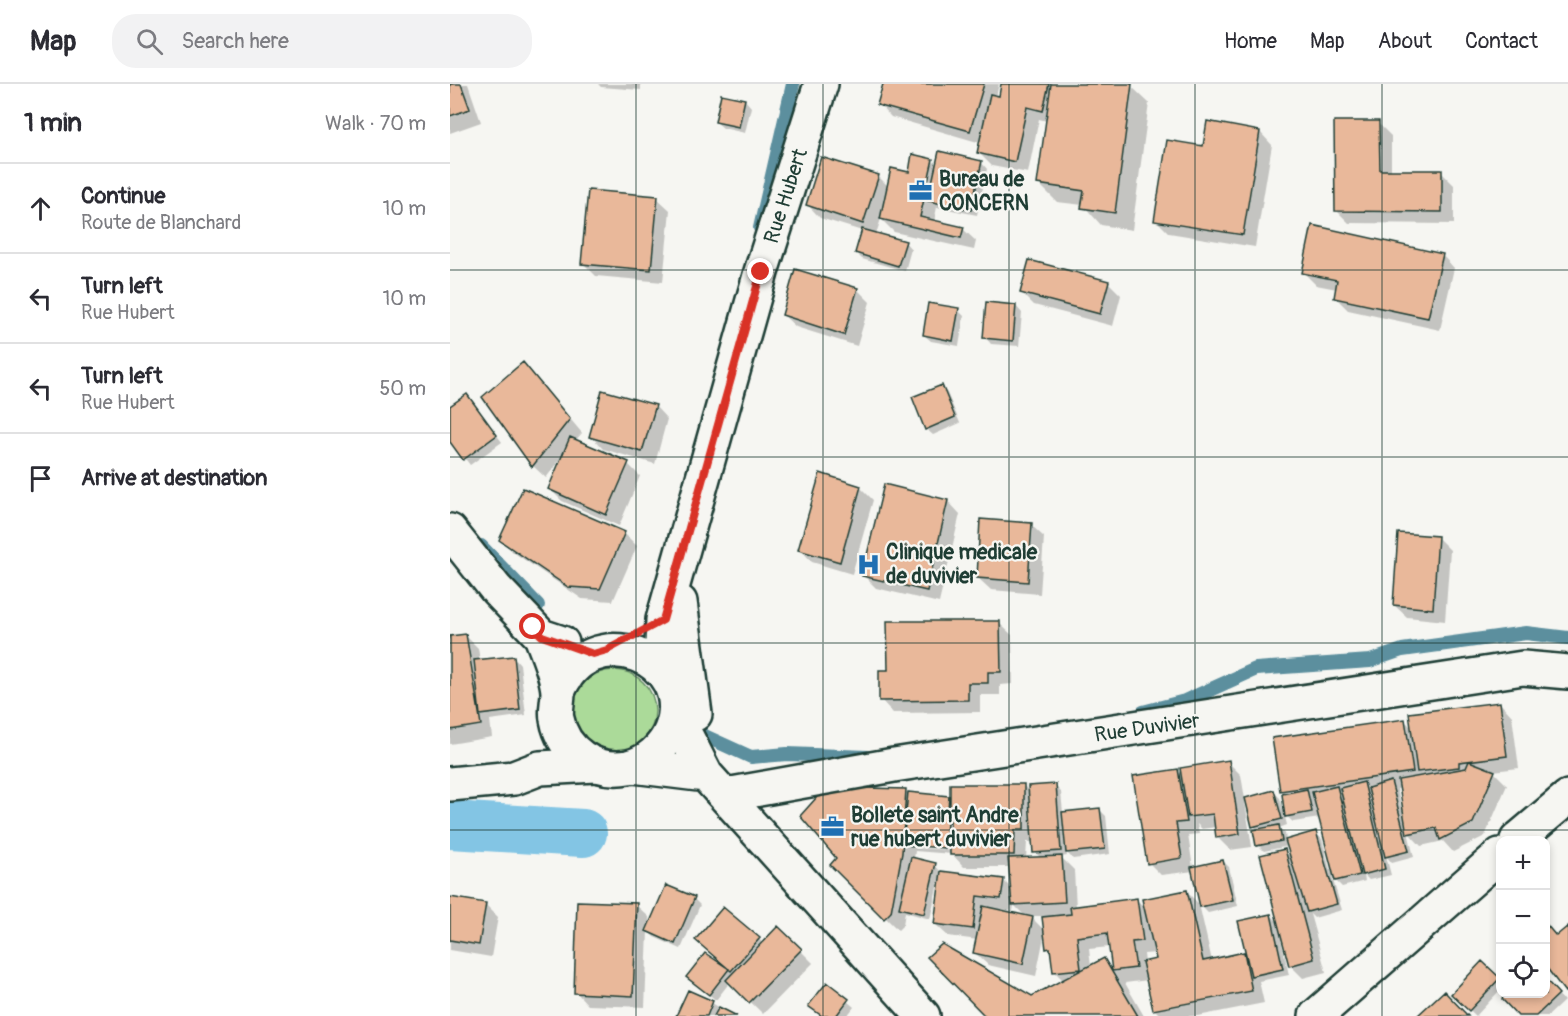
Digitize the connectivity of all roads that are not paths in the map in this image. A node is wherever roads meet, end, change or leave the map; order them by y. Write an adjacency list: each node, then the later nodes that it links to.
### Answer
1 (821, 84): 3 (street, Rue Hubert)
2 (450, 531): 5 (street)
3 (676, 571): 4 (street, Rue Hubert); 15 (street)
4 (663, 620): 6 (street); 7 (street, Rue Hubert)
5 (542, 636): 6 (street); 9 (street)
6 (600, 652): 7 (street); 9 (street)
7 (661, 670): 10 (street)
8 (1568, 672): 15 (street, Rue Duvivier)
9 (557, 705): 11 (street); 13 (street)
10 (675, 714): 12 (street); 15 (street)
11 (596, 765): 12 (street); 13 (street)
12 (633, 766): 15 (street, Rue Duvivier)
13 (540, 768): 14 (street)
14 (450, 784)
15 (716, 785): 19 (street)
16 (1568, 797): 17 (street)
17 (1522, 836)
18 (1496, 858): 20 (street)
19 (923, 1016)
20 (1316, 1016)

